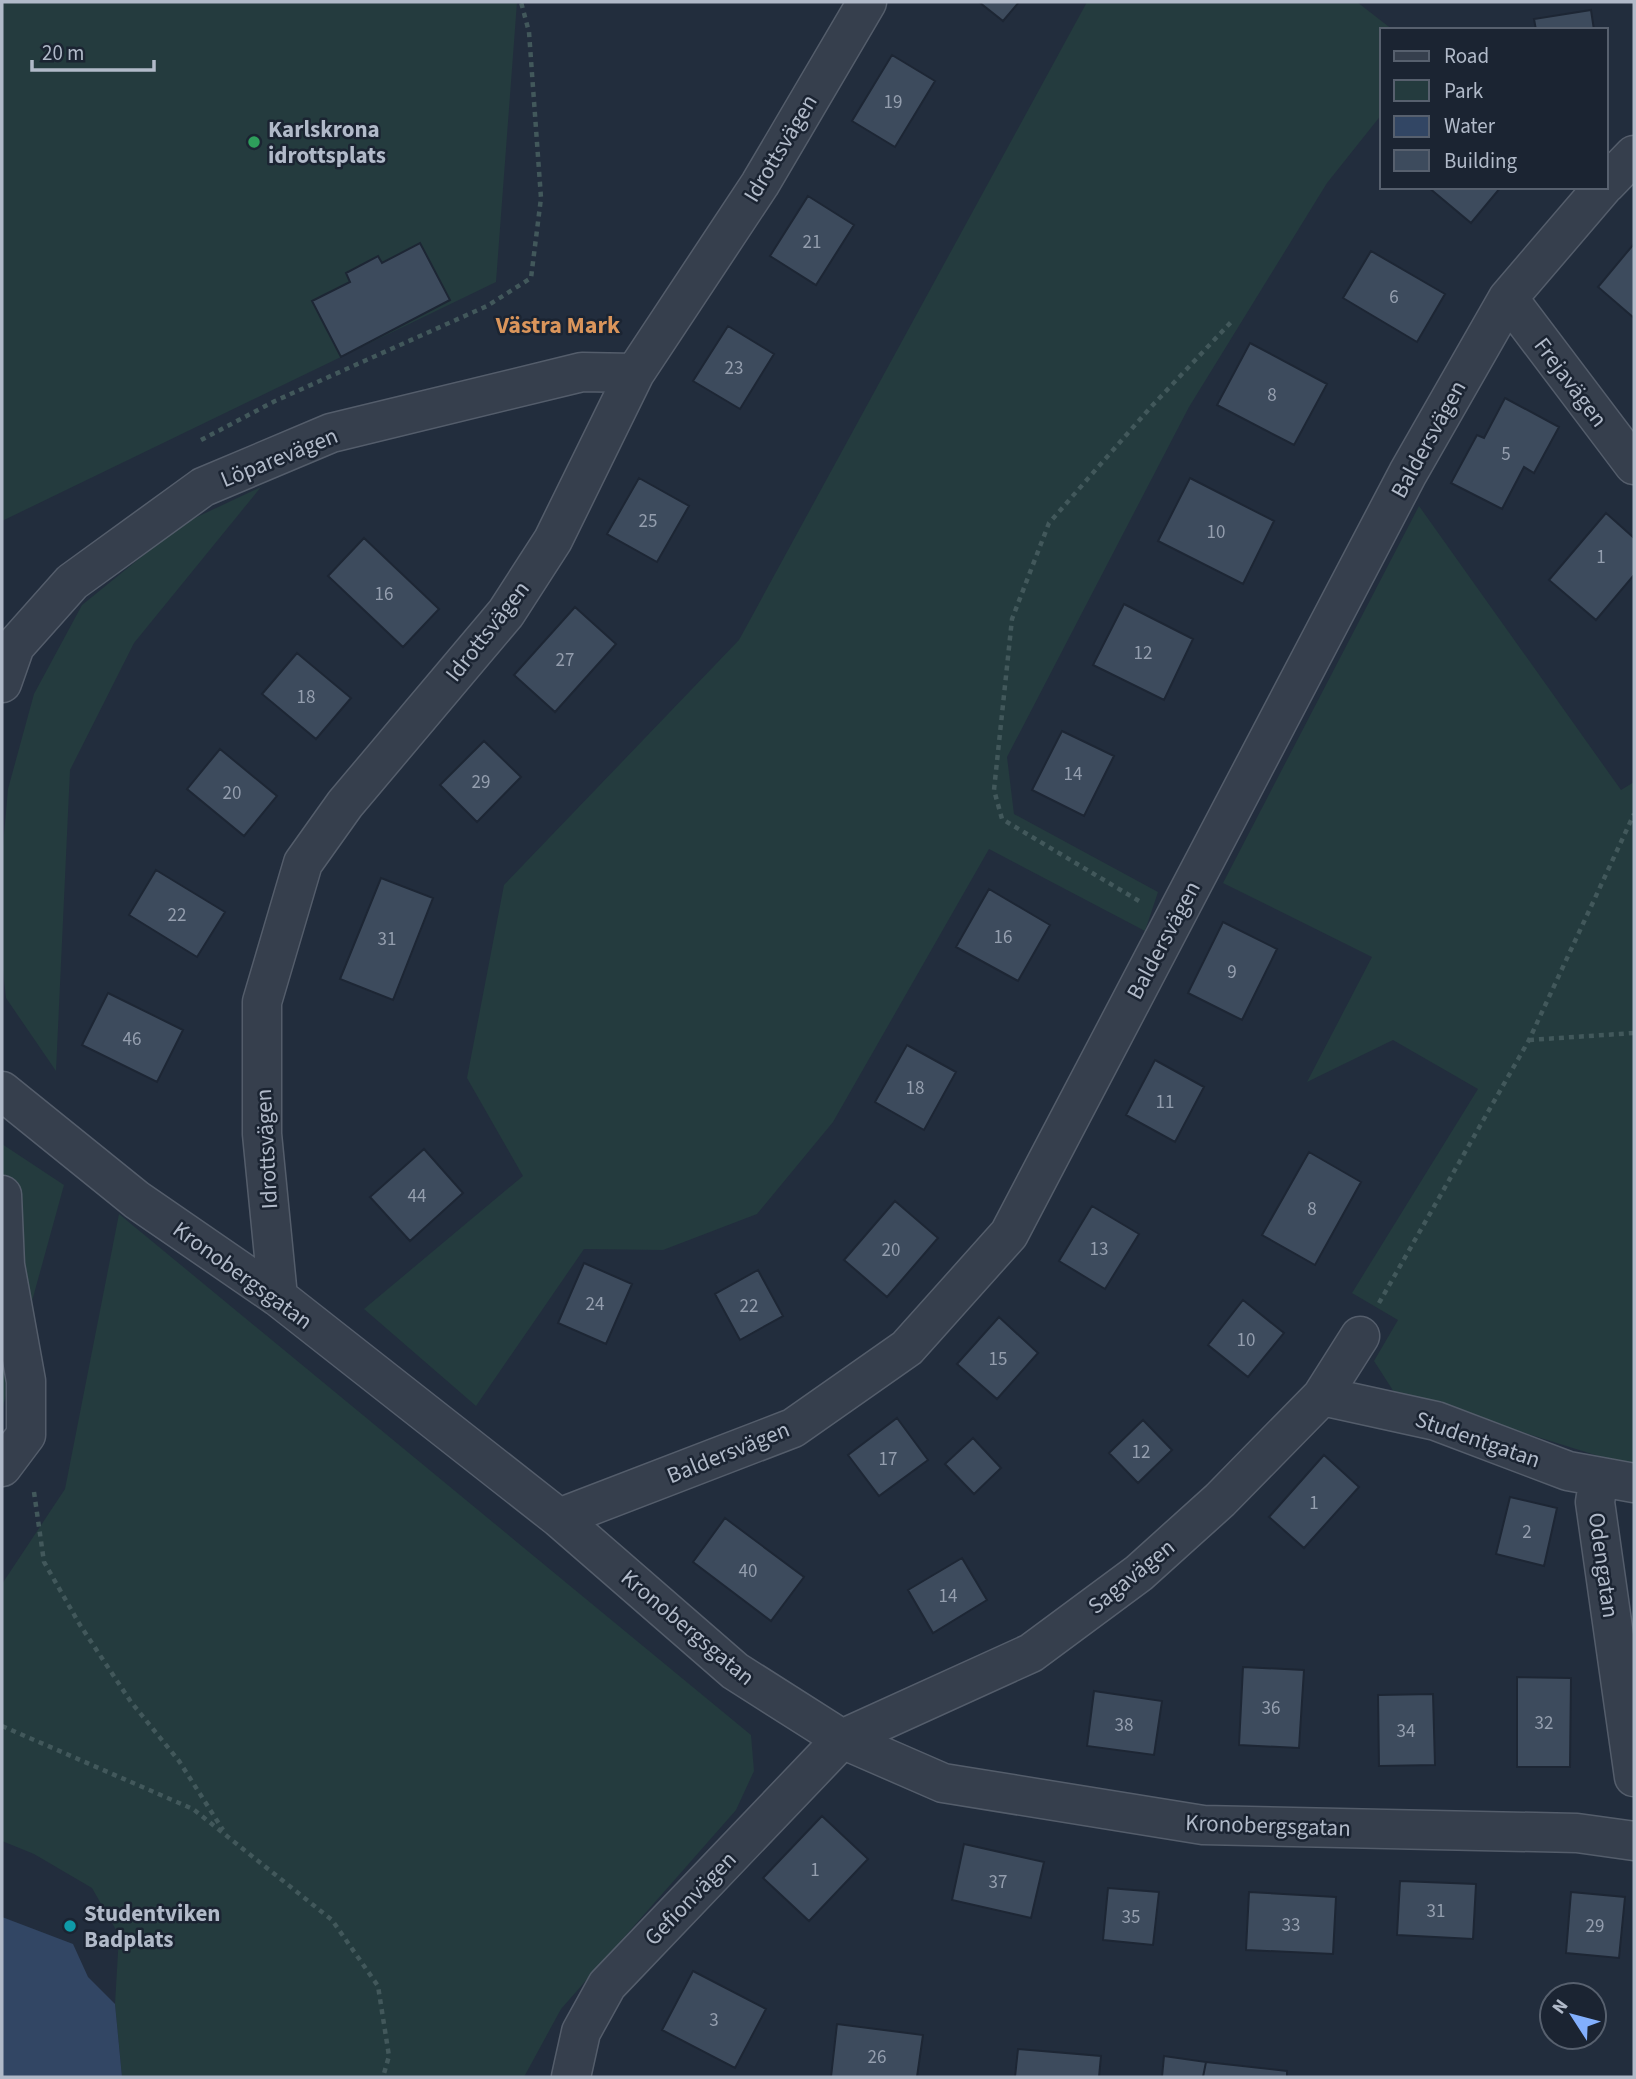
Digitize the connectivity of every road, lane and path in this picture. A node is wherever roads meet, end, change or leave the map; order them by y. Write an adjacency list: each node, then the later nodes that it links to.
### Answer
1 (527, 2): 3 (path)
2 (867, 2): 9 (street, Idrottsvägen)
3 (522, 5): 10 (path)
4 (1634, 155): 5 (street, Baldersvägen)
5 (1608, 183)
6 (1602, 189): 7 (street, Baldersvägen)
7 (1508, 298): 11 (street, Frejavägen); 14 (street, Baldersvägen)
8 (1233, 320): 14 (path)
9 (635, 373): 12 (street, Löparevägen); 19 (street, Idrottsvägen)
10 (197, 443)
11 (1634, 466)
12 (2, 683)
13 (1634, 814): 16 (path)
14 (1173, 921): 25 (street, Baldersvägen)
15 (1634, 1033): 16 (path)
16 (1528, 1040): 20 (path)
17 (2, 1091): 19 (street, Kronobergsgatan)
18 (2, 1195): 22 (street)
19 (278, 1297): 25 (street, Kronobergsgatan)
20 (1360, 1336): 21 (street, Sagavägen)
21 (1322, 1396): 24 (street, Studentgatan); 27 (street, Sagavägen)
22 (26, 1435): 23 (street); 29 (path)
23 (2, 1467)
24 (1617, 1480): 28 (street, Odengatan)
25 (559, 1518): 27 (street, Kronobergsgatan)
26 (2, 1726): 29 (path)
27 (842, 1739): 30 (street, Kronobergsgatan); 32 (street, Gefionvägen)
28 (1634, 1777)
29 (225, 1835): 31 (path)
30 (1634, 1841)
31 (383, 2077)
32 (571, 2077)

